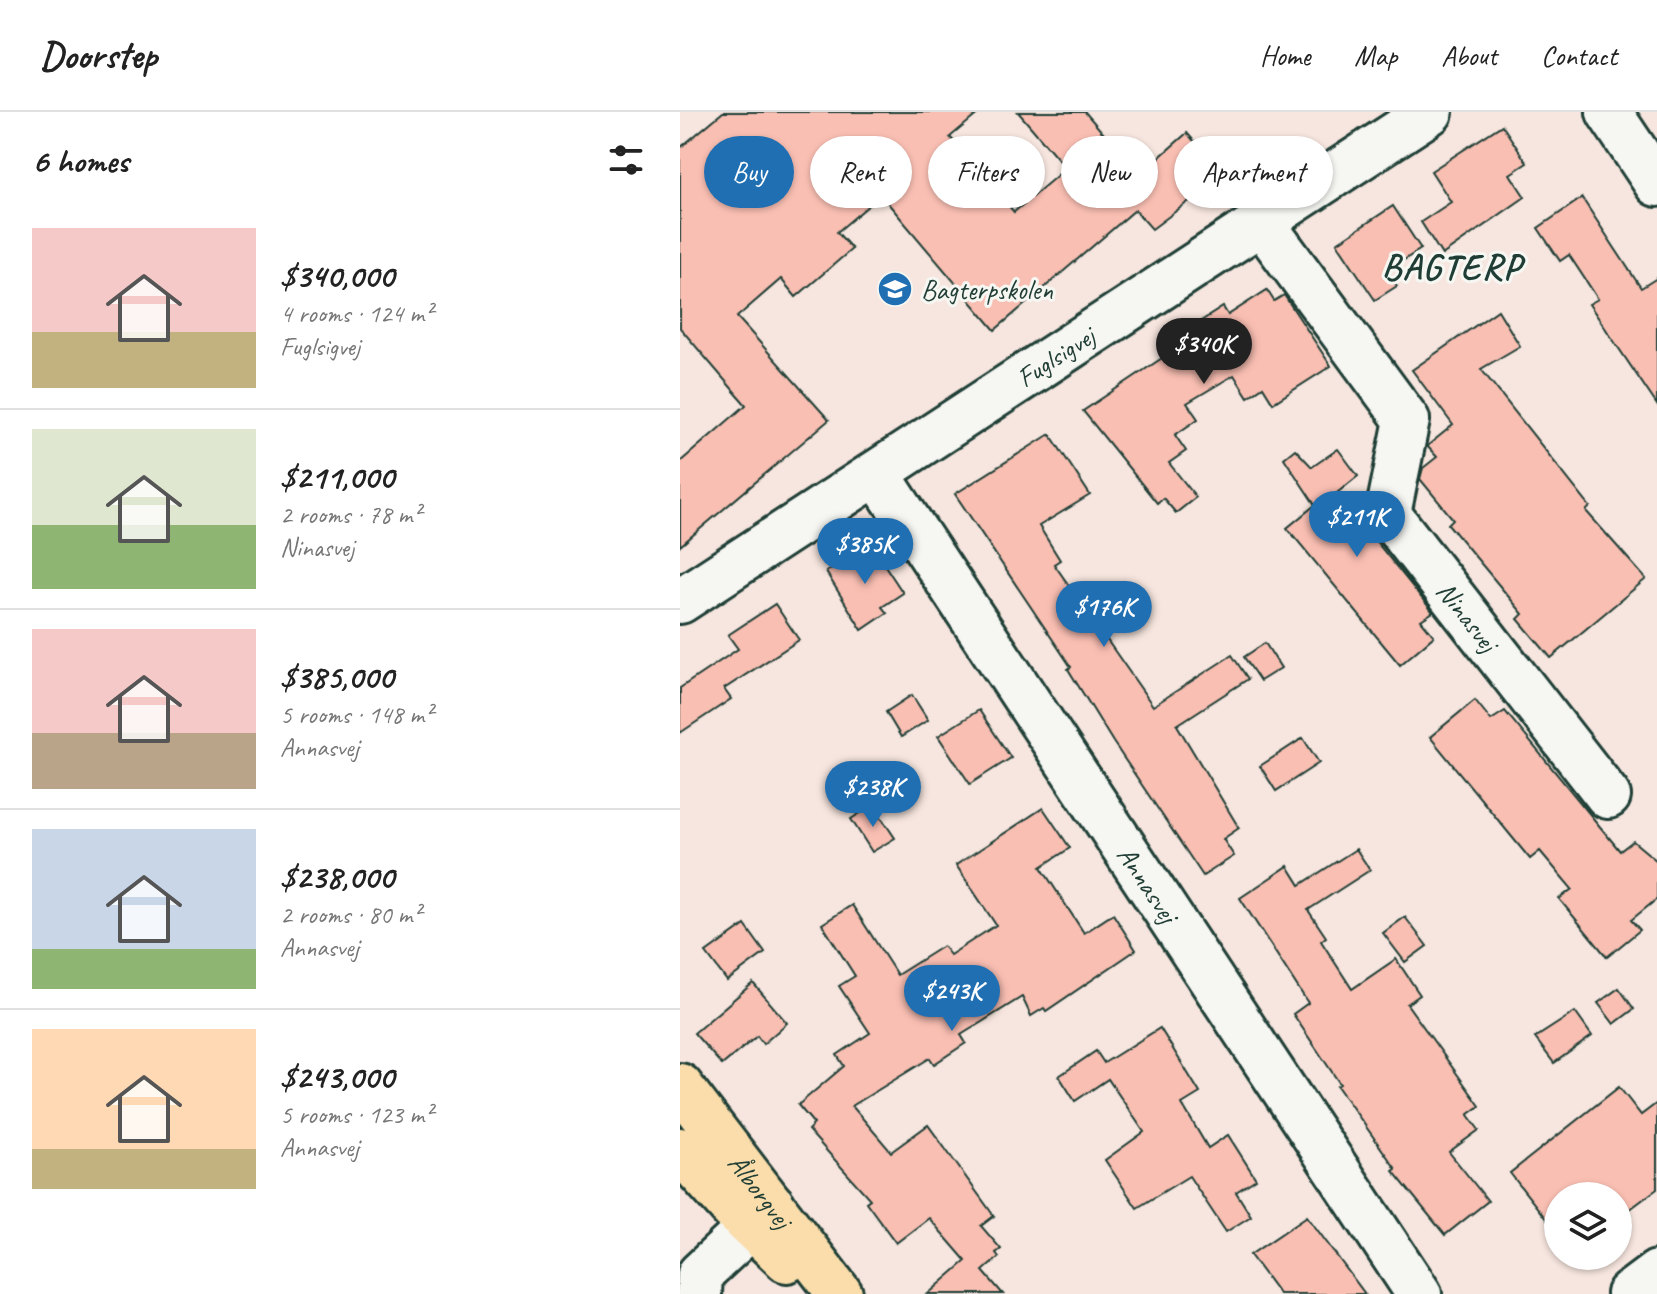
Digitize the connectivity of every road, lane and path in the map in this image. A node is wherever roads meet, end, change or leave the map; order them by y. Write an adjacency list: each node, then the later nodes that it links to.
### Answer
1 (1430, 112): 4 (street, Fuglsigvej)
2 (1609, 112): 3 (street)
3 (1657, 184)
4 (1262, 223): 5 (street, Fuglsigvej); 7 (street, Ninasvej)
5 (878, 475): 6 (street, Fuglsigvej); 15 (street, Annasvej)
6 (680, 601)
7 (1608, 796)
8 (680, 1086): 10 (main road, Ålborgvej)
9 (680, 1150): 10 (main road, Ålborgvej)
10 (761, 1216): 12 (street); 13 (main road, Ålborgvej); 14 (main road, Ålborgvej)
11 (1657, 1273): 16 (street)
12 (699, 1294)
13 (824, 1294)
14 (840, 1294)
15 (1419, 1294)
16 (1629, 1294)

